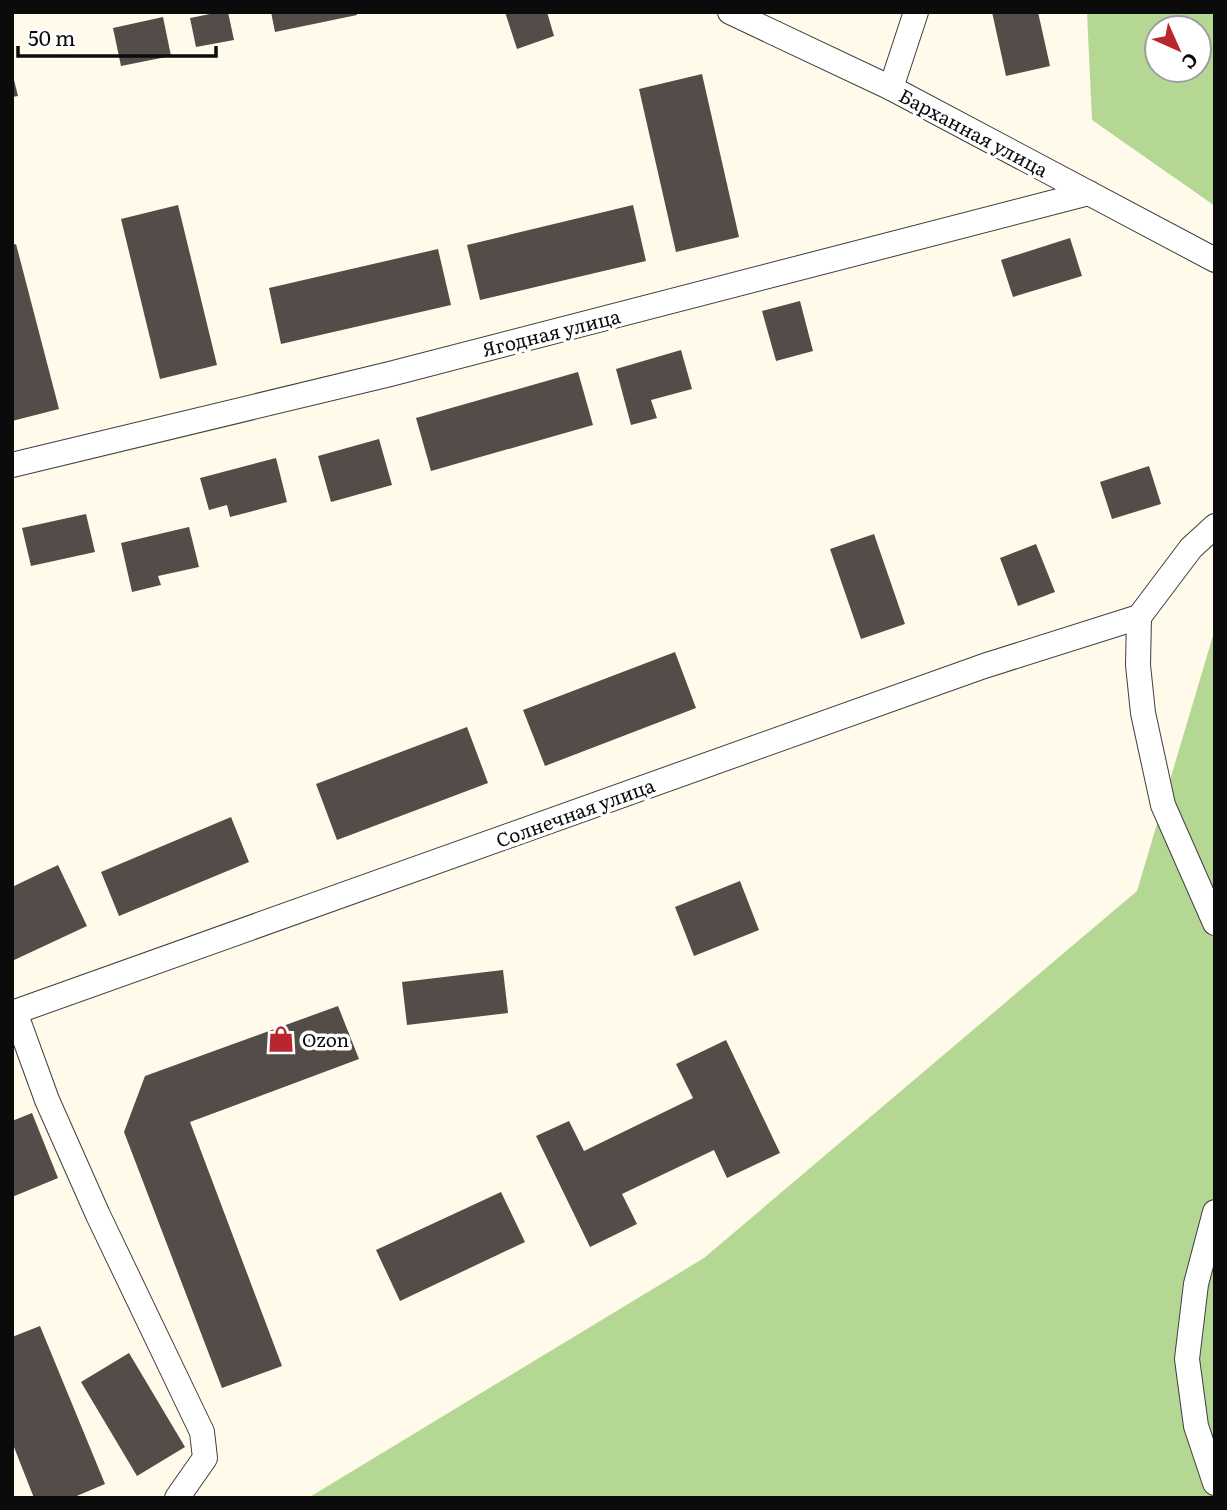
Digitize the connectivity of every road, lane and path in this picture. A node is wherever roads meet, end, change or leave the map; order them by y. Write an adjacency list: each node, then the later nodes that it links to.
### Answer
1 (730, 12): 3 (street, Барханная улица)
2 (916, 12): 3 (street)
3 (891, 88): 4 (street, Барханная улица)
4 (1089, 193): 5 (street, Барханная улица); 6 (street, Ягодная улица)
5 (1215, 260)
6 (12, 465)
7 (1215, 526): 8 (street)
8 (1139, 617): 9 (street); 10 (street, Солнечная улица)
9 (1215, 923)
10 (13, 1012): 13 (street)
11 (1215, 1212): 12 (street)
12 (1215, 1483)
13 (177, 1498)

